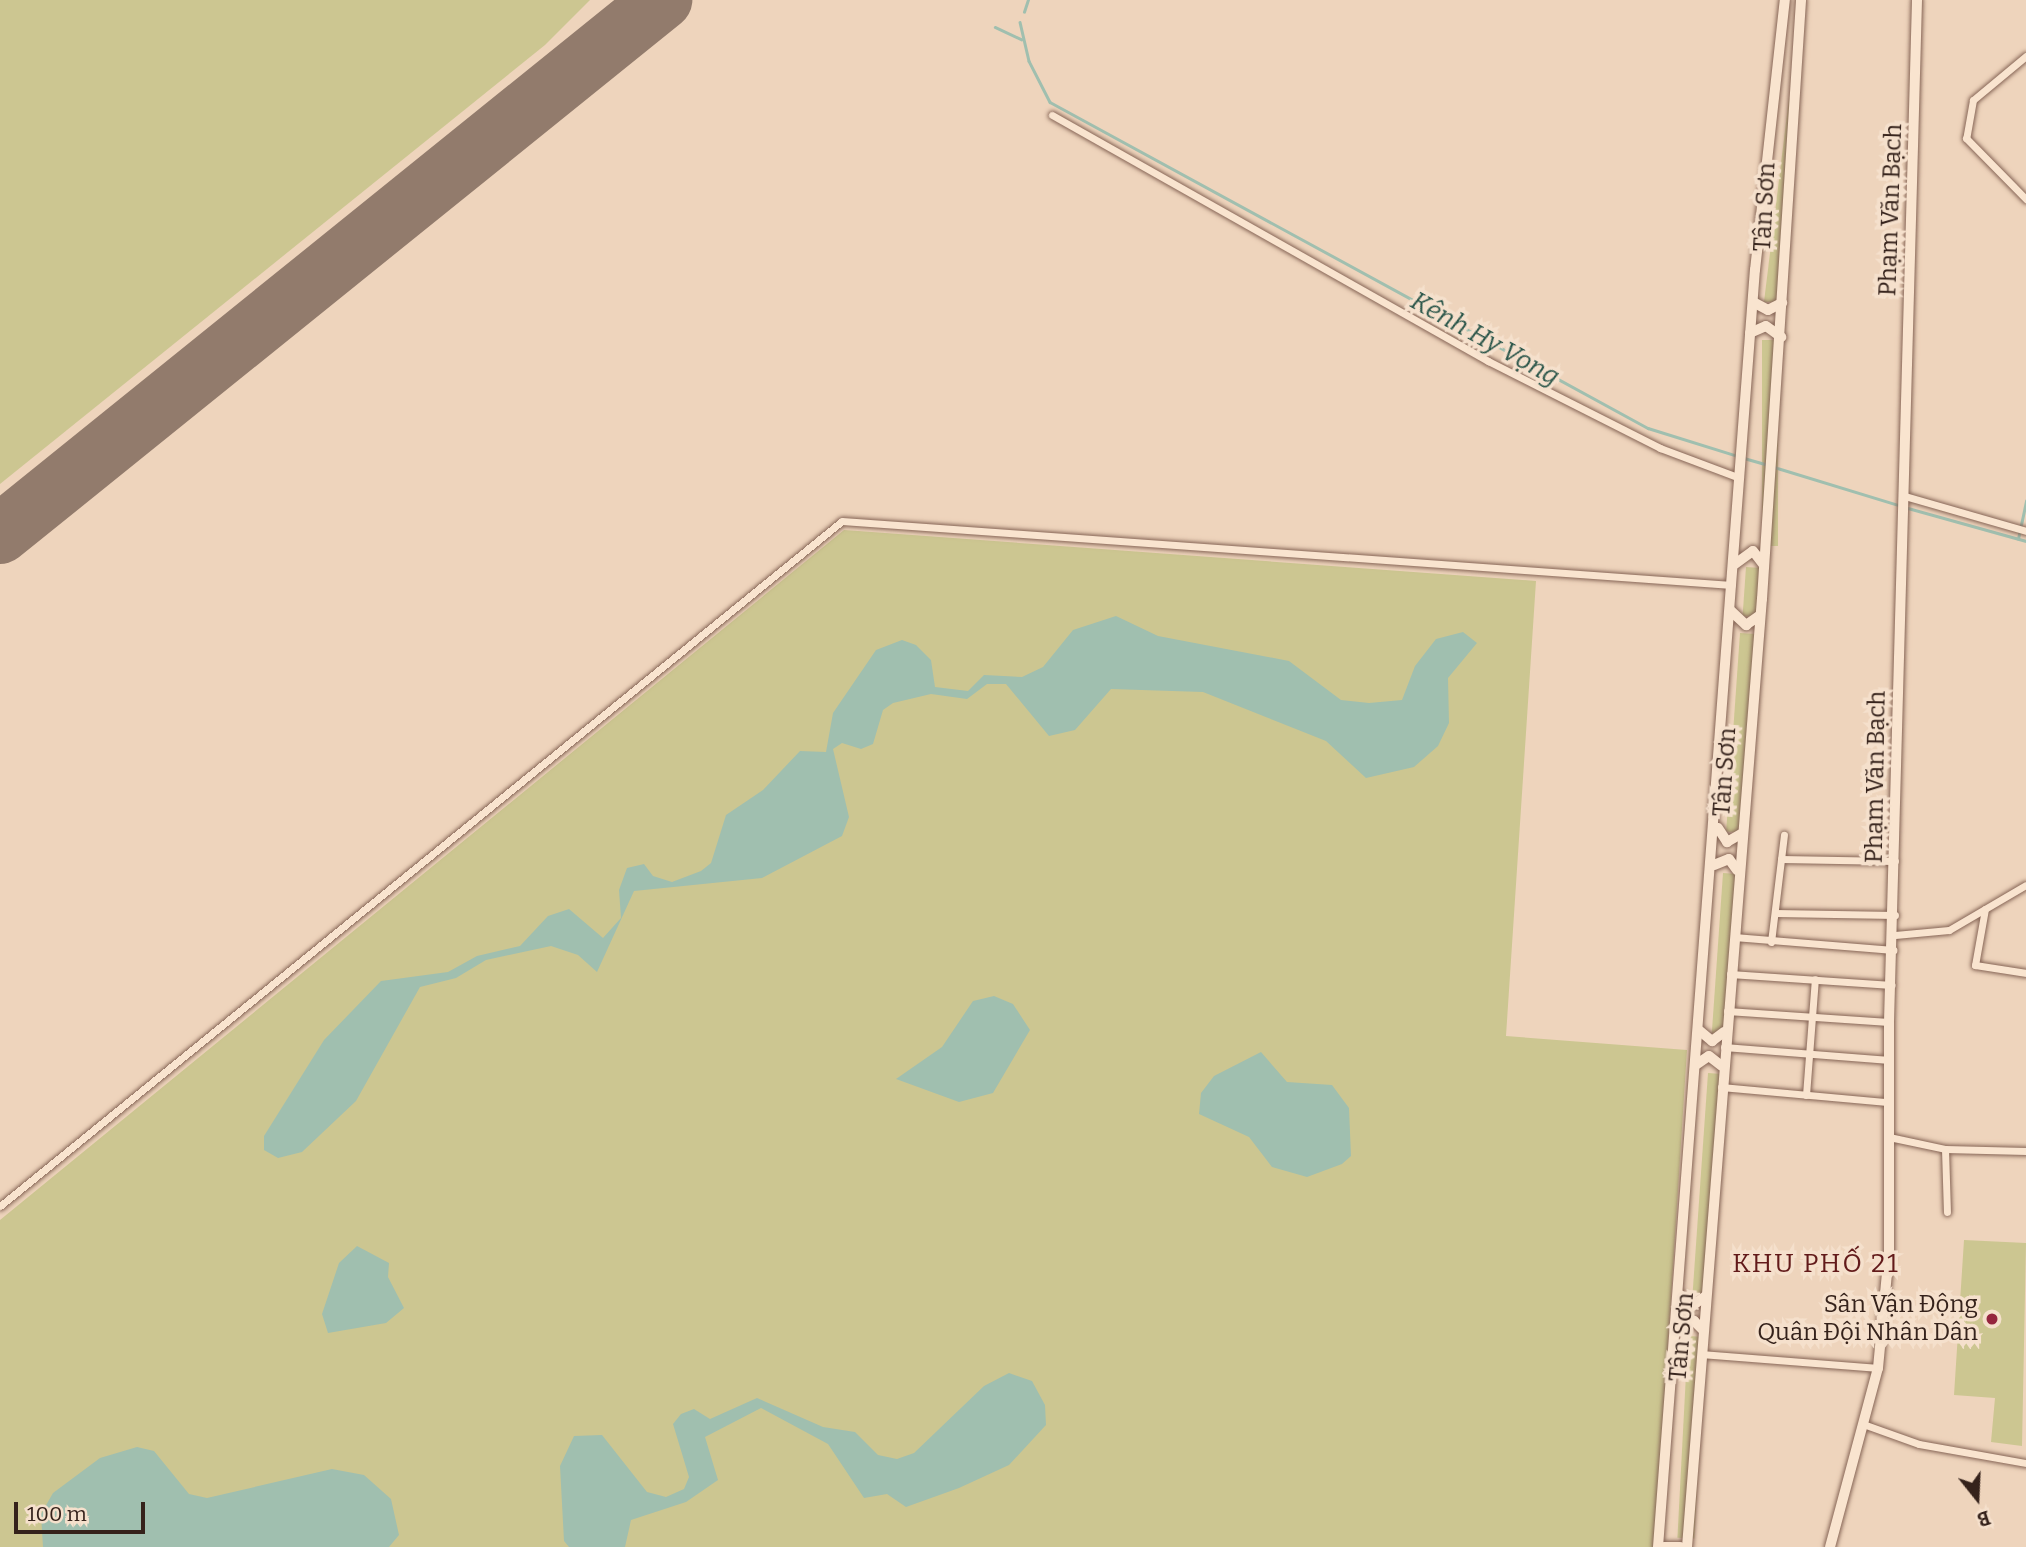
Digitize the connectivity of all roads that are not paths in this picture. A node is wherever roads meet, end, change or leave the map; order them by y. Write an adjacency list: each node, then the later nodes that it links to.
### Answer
1 (1785, 0): 5 (street, Tân Sơn)
2 (1801, 0): 6 (street, Tân Sơn)
3 (1917, 0): 16 (street, Phạm Văn Bạch)
4 (2026, 56): 10 (street)
5 (1781, 65): 6 (street); 7 (street, Tân Sơn)
6 (1795, 66): 8 (street, Tân Sơn)
7 (1779, 90): 8 (street); 11 (street, Tân Sơn)
8 (1793, 91): 12 (street, Tân Sơn)
9 (1052, 115): 15 (street)
10 (2026, 199)
11 (1753, 302): 12 (street); 13 (street, Tân Sơn)
12 (1782, 303): 14 (street, Tân Sơn)
13 (1751, 333): 14 (street); 15 (street, Tân Sơn)
14 (1781, 337): 19 (street, Tân Sơn)
15 (1740, 477): 18 (street, Tân Sơn)
16 (1905, 496): 17 (street); 27 (street, Phạm Văn Bạch)
17 (2024, 530)
18 (1734, 564): 19 (street); 20 (street, Tân Sơn)
19 (1763, 564): 22 (street, Tân Sơn)
20 (1733, 585): 21 (street, Tân Sơn); 58 (street)
21 (1731, 611): 22 (street); 23 (street, Tân Sơn)
22 (1759, 616): 24 (street, Tân Sơn)
23 (1717, 825): 24 (street); 28 (street, Tân Sơn)
24 (1741, 834): 29 (street, Tân Sơn)
25 (1784, 835): 26 (street)
26 (1782, 859): 27 (street); 32 (street)
27 (1895, 861): 33 (street, Phạm Văn Bạch)
28 (1714, 865): 29 (street); 45 (street, Tân Sơn)
29 (1737, 870): 35 (street, Tân Sơn)
30 (2026, 885): 31 (street)
31 (1985, 909): 34 (street); 38 (street)
32 (1775, 913): 33 (street); 36 (street)
33 (1896, 915): 34 (street, Phạm Văn Bạch)
34 (1895, 934): 37 (street, Phạm Văn Bạch)
35 (1733, 937): 36 (street); 39 (street, Tân Sơn)
36 (1771, 942): 37 (street)
37 (1893, 950): 41 (street, Phạm Văn Bạch)
38 (2026, 973)
39 (1729, 974): 40 (street); 42 (street, Tân Sơn)
40 (1815, 979): 41 (street); 43 (street)
41 (1892, 985): 44 (street, Phạm Văn Bạch)
42 (1727, 1011): 43 (street); 46 (street, Tân Sơn)
43 (1812, 1017): 44 (street); 48 (street)
44 (1889, 1022): 49 (street, Phạm Văn Bạch)
45 (1700, 1031): 46 (street); 50 (street, Tân Sơn)
46 (1724, 1032): 47 (street, Tân Sơn)
47 (1723, 1047): 48 (street); 51 (street, Tân Sơn)
48 (1810, 1054): 49 (street); 53 (street)
49 (1889, 1060): 54 (street, Phạm Văn Bạch)
50 (1697, 1064): 51 (street); 60 (street, Tân Sơn)
51 (1722, 1066): 52 (street, Tân Sơn)
52 (1721, 1087): 53 (street); 61 (street, Tân Sơn)
53 (1807, 1094): 54 (street)
54 (1887, 1102): 55 (street, Phạm Văn Bạch)
55 (1889, 1137): 56 (street); 65 (street, Phạm Văn Bạch)
56 (1945, 1149): 57 (street); 59 (street)
57 (2026, 1152)
58 (0, 1206)
59 (1947, 1212)
60 (1680, 1295): 61 (street); 62 (street, Tân Sơn)
61 (1707, 1295): 63 (street, Tân Sơn)
62 (1678, 1329): 63 (street); 68 (street, Tân Sơn)
63 (1702, 1329): 64 (street, Tân Sơn)
64 (1700, 1354): 65 (street); 71 (street, Tân Sơn)
65 (1878, 1368): 66 (street, Phạm Văn Bạch)
66 (1863, 1424): 67 (street); 72 (street, Phạm Văn Bạch)
67 (2026, 1463)
68 (1658, 1547)
69 (1664, 1547): 70 (street)
70 (1680, 1547)
71 (1686, 1547)
72 (1830, 1547)

